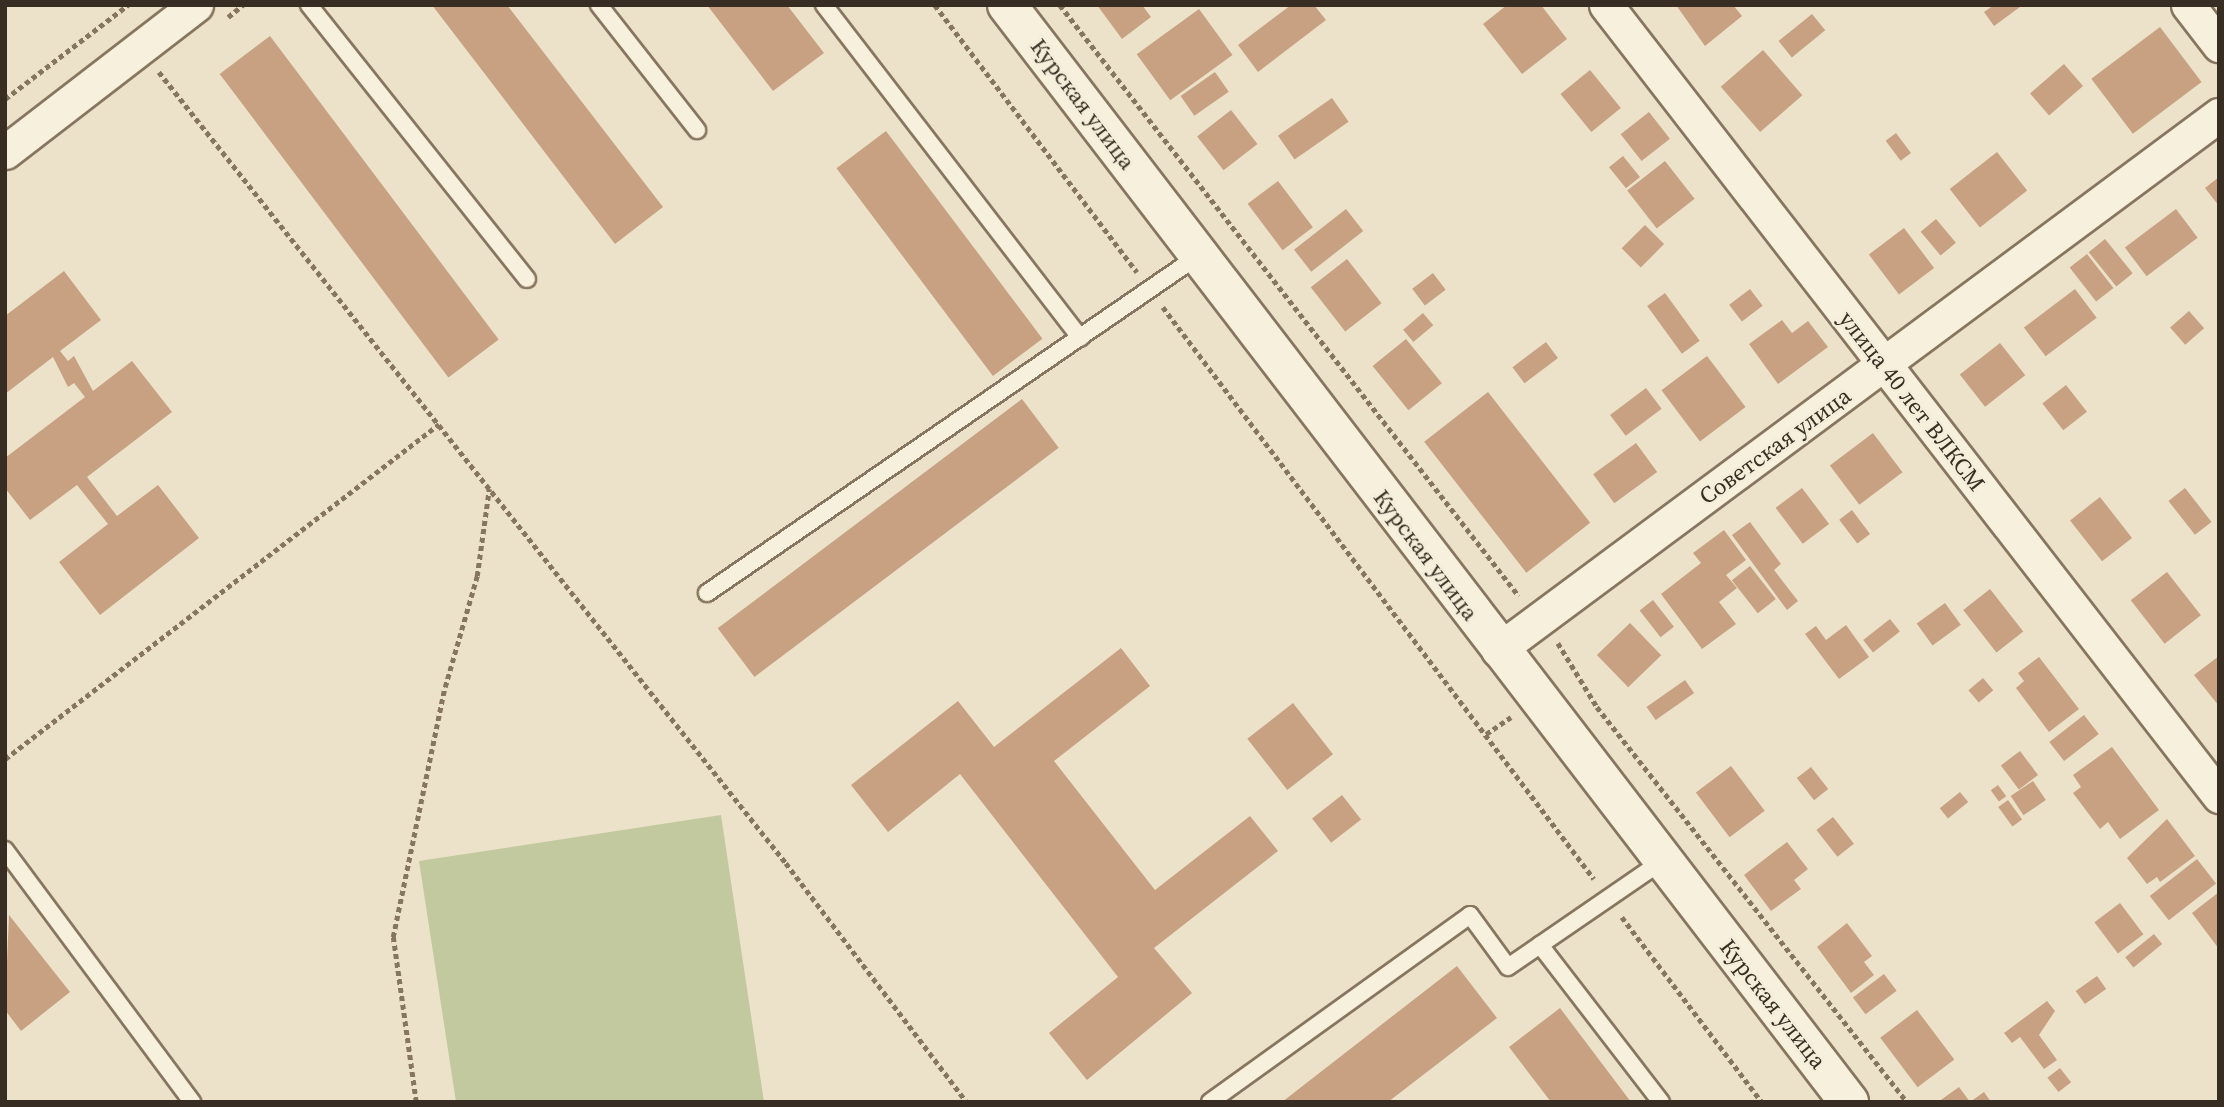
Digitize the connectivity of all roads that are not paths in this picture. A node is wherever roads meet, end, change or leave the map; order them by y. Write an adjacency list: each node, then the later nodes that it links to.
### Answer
1 (196, 5): 11 (street)
2 (309, 5): 13 (lane)
3 (599, 5): 10 (lane)
4 (824, 5): 14 (lane)
5 (1007, 5): 12 (main road, Курская улица)
6 (1606, 5): 15 (street, улица 40 лет ВЛКСМ)
7 (2188, 5): 8 (street)
8 (2219, 45)
9 (2219, 115): 15 (street, Советская улица)
10 (697, 130)
11 (5, 152)
12 (1198, 256): 14 (lane); 17 (main road, Курская улица)
13 (527, 279)
14 (1080, 338): 16 (lane)
15 (1884, 366): 17 (street, Советская улица); 18 (street, улица 40 лет ВЛКСМ)
16 (708, 593)
17 (1498, 650): 20 (main road, Курская улица)
18 (2219, 796)
19 (5, 850): 22 (lane)
20 (1662, 861): 21 (lane); 25 (main road, Курская улица)
21 (1540, 946): 23 (lane); 24 (lane)
22 (192, 1102)
23 (1210, 1102)
24 (1661, 1102)
25 (1849, 1102)

